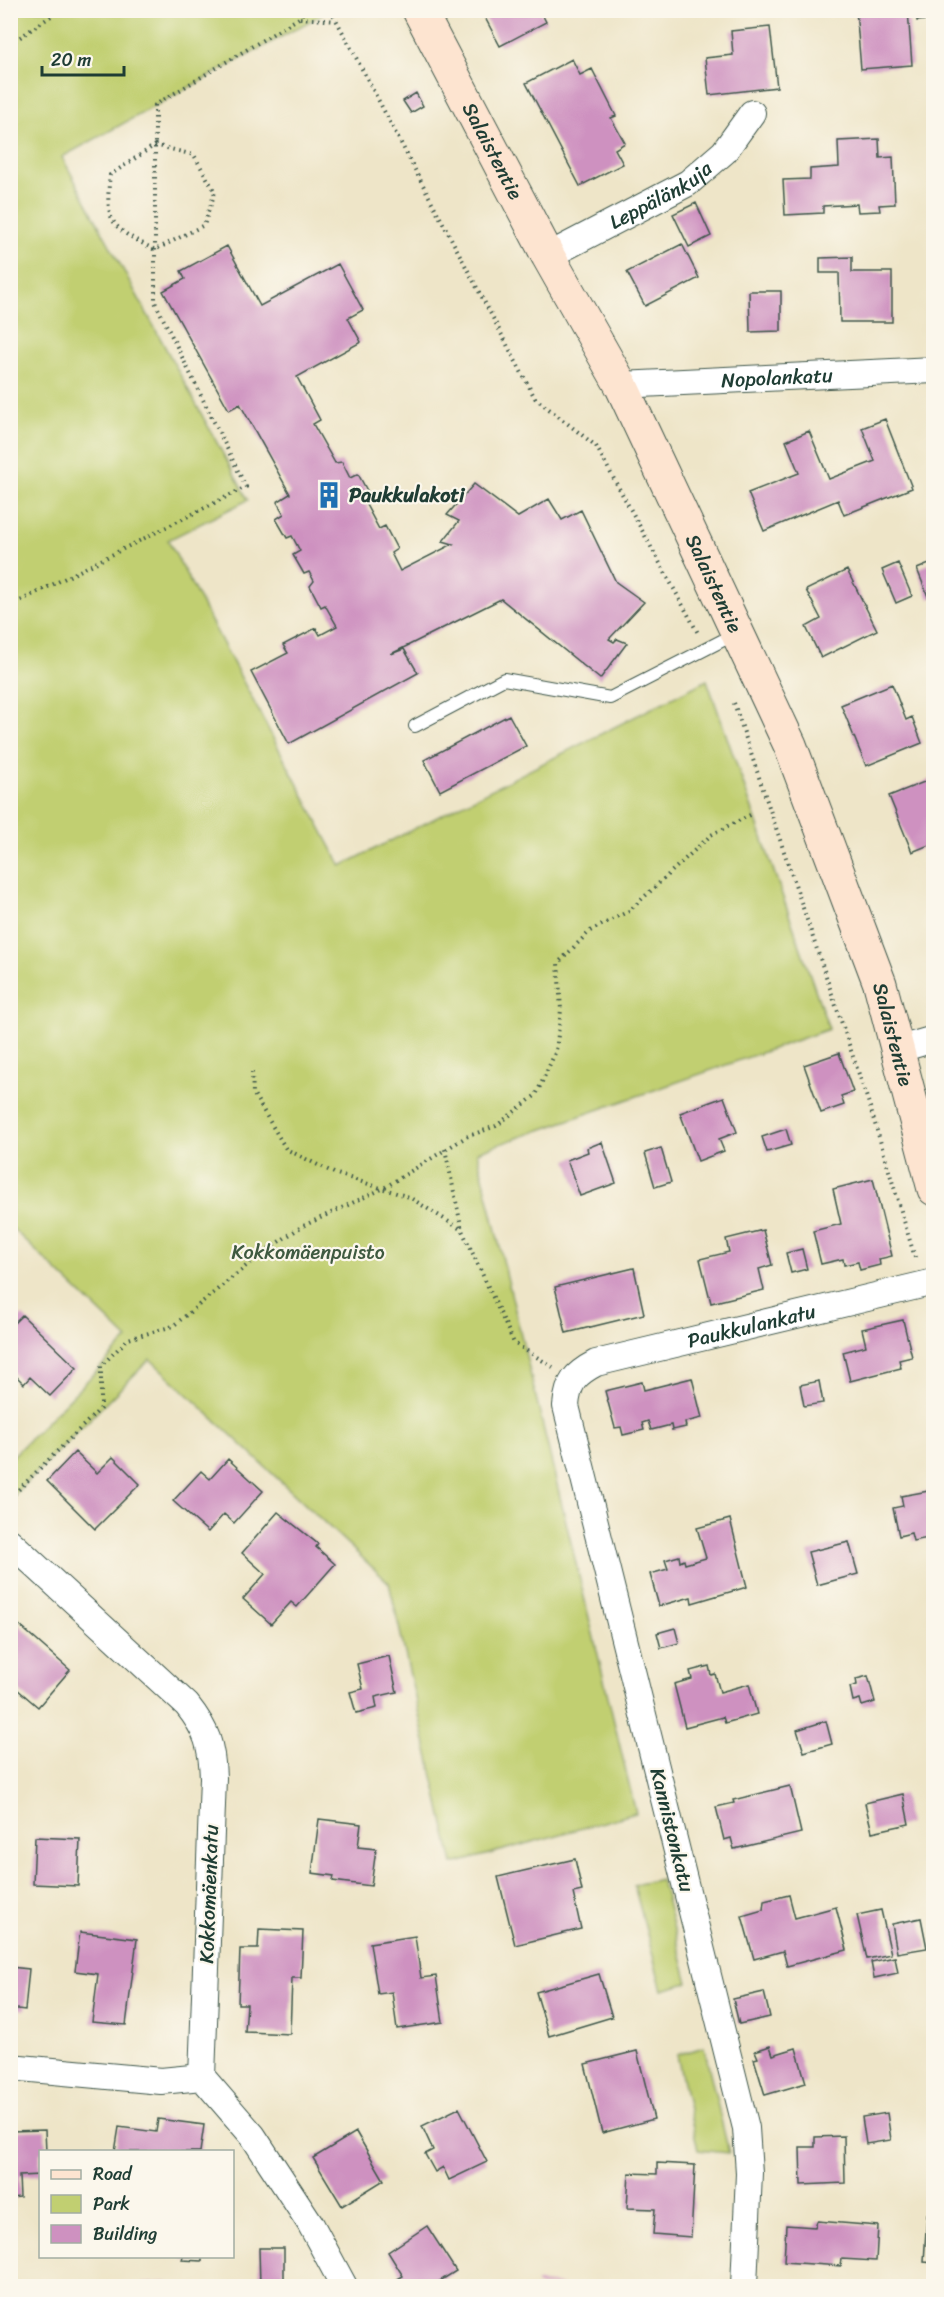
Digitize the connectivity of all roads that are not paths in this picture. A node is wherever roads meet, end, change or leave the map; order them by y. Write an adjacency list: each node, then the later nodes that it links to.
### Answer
1 (419, 10): 3 (street, Salaistentie)
2 (752, 113): 3 (street, Leppälänkuja)
3 (548, 256): 5 (street, Salaistentie)
4 (933, 370): 5 (street, Nopolankatu)
5 (621, 385): 6 (street, Salaistentie)
6 (739, 633): 7 (lane); 9 (street, Salaistentie)
7 (415, 726)
8 (933, 1039): 9 (street)
9 (896, 1050): 10 (street, Salaistentie)
10 (933, 1189)
11 (933, 1282): 12 (street, Paukkulankatu)
12 (572, 1378): 17 (street, Kannistonkatu)
13 (10, 1542): 15 (street, Kokkomäenkatu)
14 (10, 2067): 15 (street)
15 (202, 2077): 16 (street)
16 (344, 2286)
17 (744, 2286)

